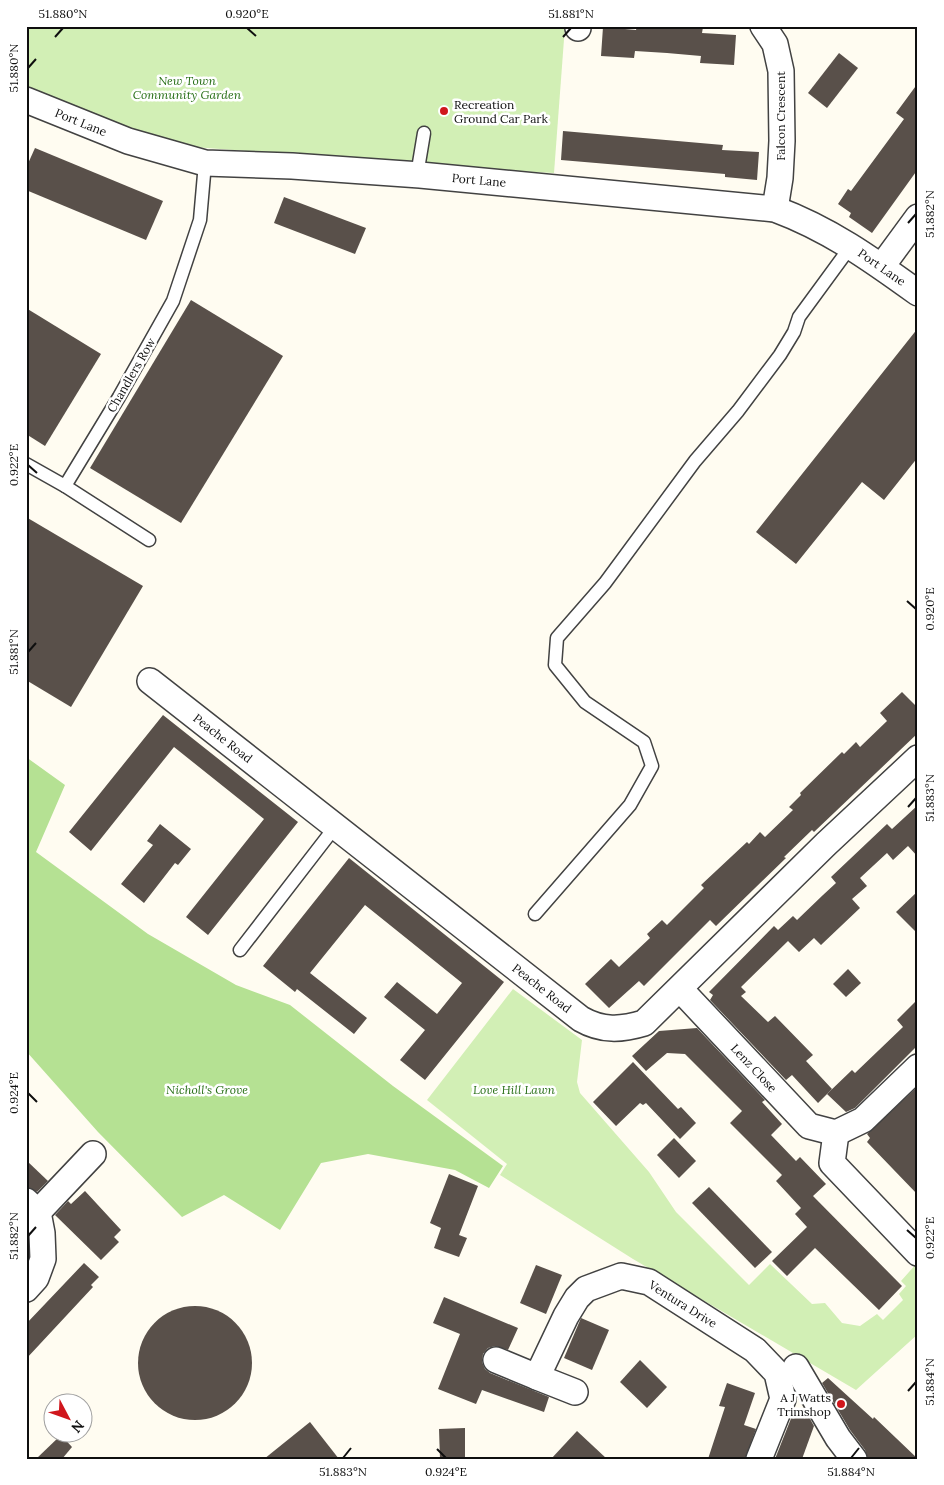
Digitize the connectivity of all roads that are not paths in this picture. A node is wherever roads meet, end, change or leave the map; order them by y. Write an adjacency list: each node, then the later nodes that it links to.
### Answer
1 (762, 26): 6 (street, Falcon Crescent)
2 (26, 100): 4 (street, Port Lane)
3 (424, 133): 5 (lane)
4 (205, 163): 5 (street, Port Lane); 12 (lane, Chandlers Row)
5 (420, 175): 6 (street, Port Lane)
6 (775, 209): 8 (street, Port Lane)
7 (918, 217): 9 (street)
8 (851, 246): 9 (street, Port Lane); 17 (lane)
9 (882, 266): 10 (street, Port Lane)
10 (918, 293)
11 (26, 464): 12 (lane)
12 (65, 486): 13 (lane)
13 (149, 540)
14 (150, 681): 16 (street, Peache Road)
15 (918, 758): 19 (street, Peache Road)
16 (335, 827): 18 (lane); 19 (street, Peache Road)
17 (535, 914)
18 (240, 950)
19 (680, 989): 21 (street, Lenz Close)
20 (918, 1067): 21 (street)
21 (836, 1133): 24 (street)
22 (93, 1154): 23 (street)
23 (32, 1206): 25 (street)
24 (918, 1253)
25 (26, 1289)
26 (496, 1360): 28 (street)
27 (796, 1367): 31 (street)
28 (537, 1378): 29 (street); 30 (street, Ventura Drive)
29 (575, 1392)
30 (760, 1459)
31 (854, 1459)

